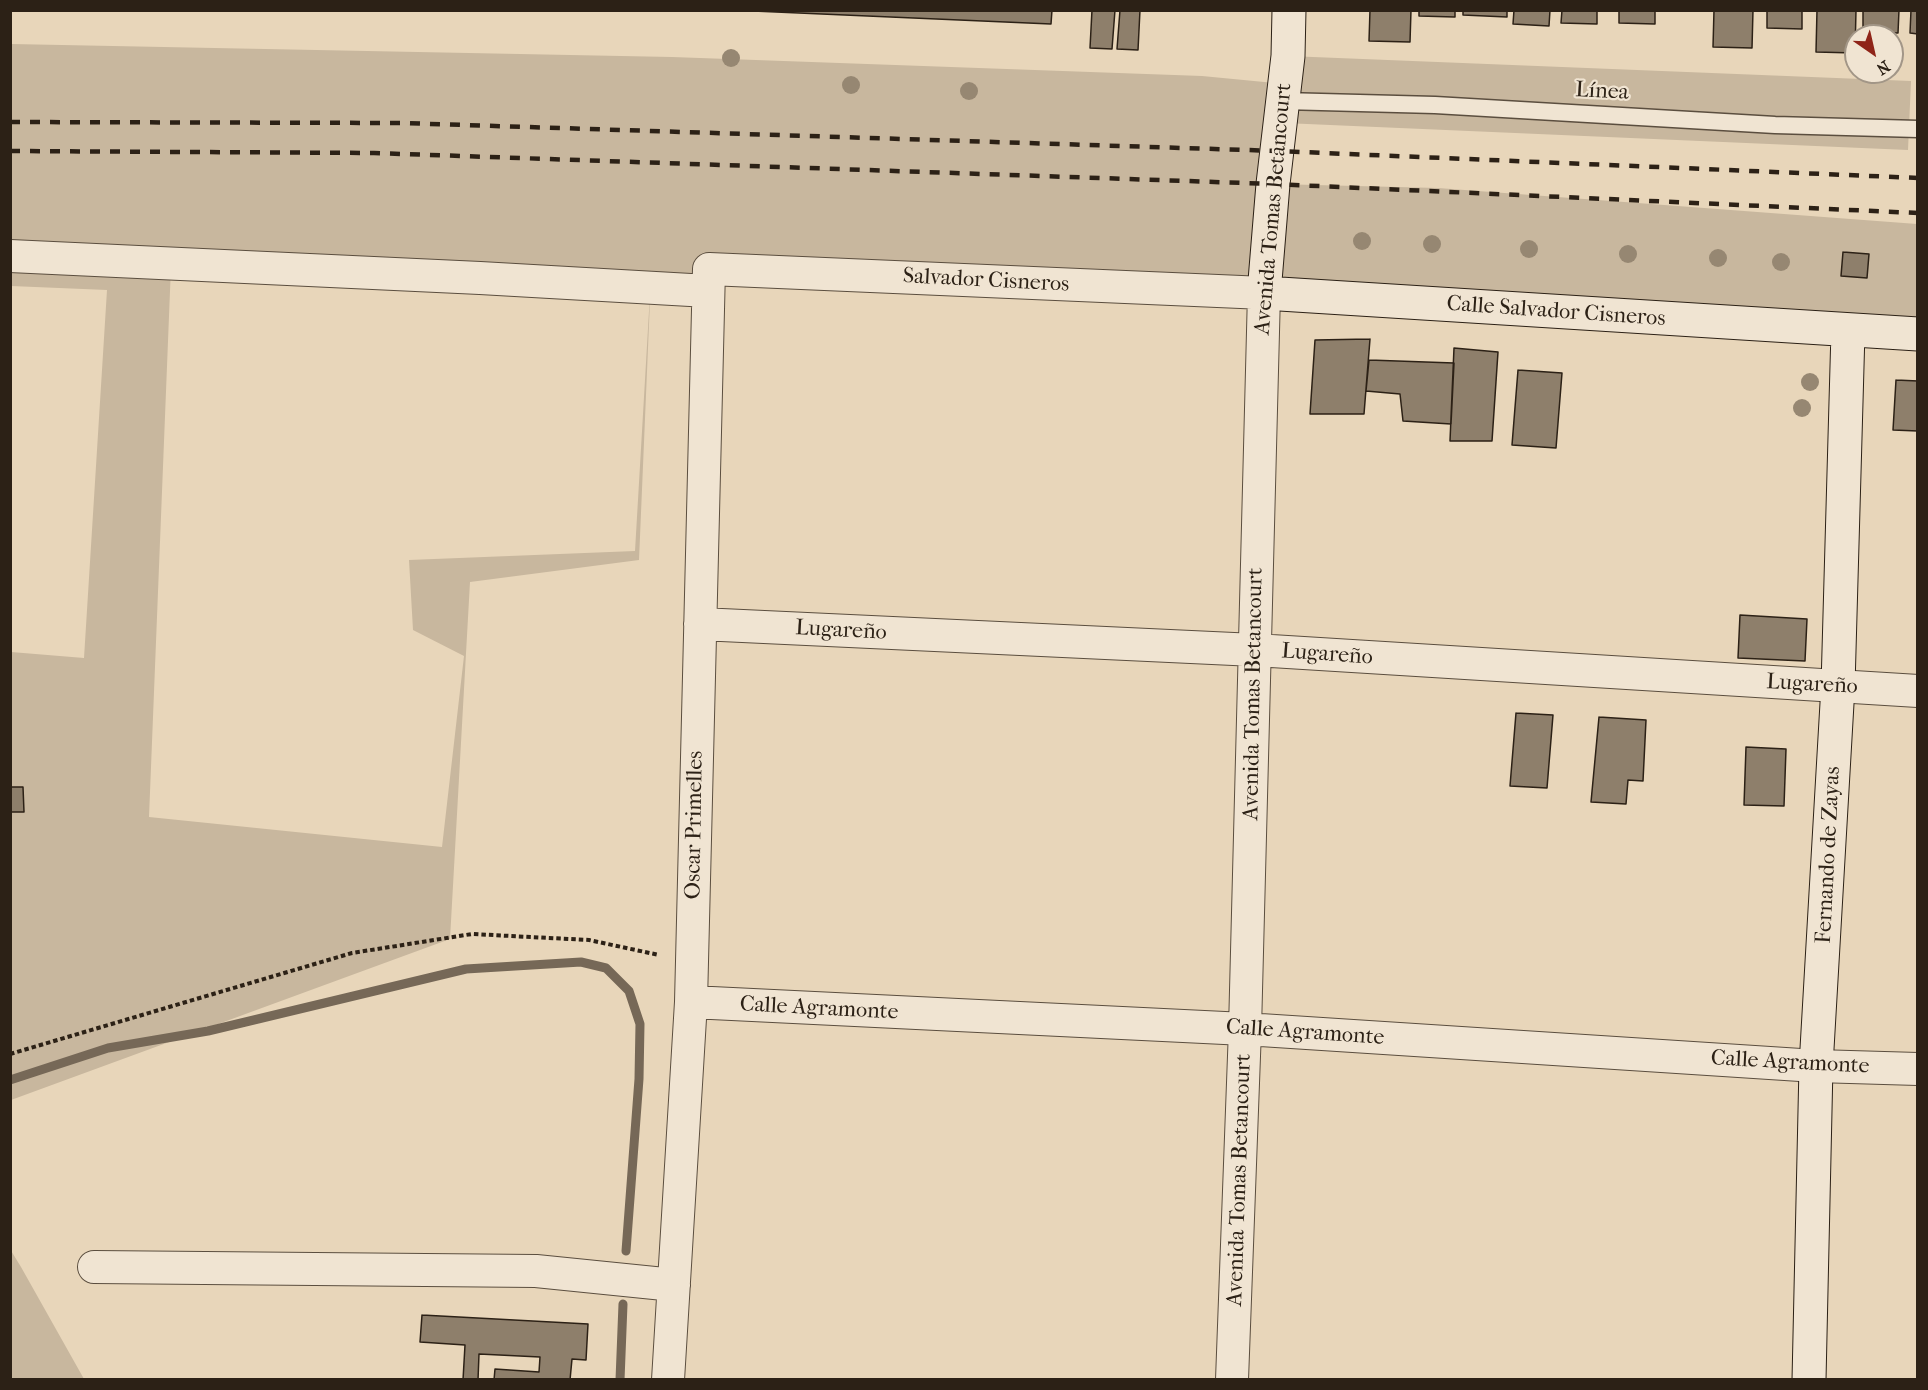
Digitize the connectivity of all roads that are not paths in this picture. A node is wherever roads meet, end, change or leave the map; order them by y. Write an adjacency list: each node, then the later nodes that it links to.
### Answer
1 (1290, 10): 2 (main road, Avenida Tomas Betancourt)
2 (1283, 101): 3 (lane, Línea); 6 (main road, Avenida Tomas Betancourt)
3 (1917, 129)
4 (10, 256): 5 (street, Salvador Cisneros)
5 (709, 280): 6 (street, Salvador Cisneros); 9 (street, Oscar Primelles)
6 (1264, 293): 7 (main road, Calle Salvador Cisneros); 10 (street, Avenida Tomas Betancourt)
7 (1848, 331): 8 (main road); 11 (main road, Fernando de Zayas)
8 (1917, 334)
9 (700, 624): 10 (street, Lugareño); 13 (street, Oscar Primelles)
10 (1255, 650): 11 (street, Lugareño); 14 (street, Avenida Tomas Betancourt)
11 (1838, 686): 12 (street, Lugareño); 15 (main road, Fernando de Zayas)
12 (1917, 691)
13 (692, 1002): 14 (street, Calle Agramonte); 18 (street, Oscar Primelles)
14 (1245, 1029): 15 (street, Calle Agramonte); 20 (street, Avenida Tomas Betancourt)
15 (1816, 1066): 16 (street, Calle Agramonte); 21 (main road, Fernando de Zayas)
16 (1917, 1070)
17 (94, 1267): 18 (street)
18 (674, 1285): 19 (street, Oscar Primelles)
19 (668, 1380)
20 (1232, 1380)
21 (1809, 1380)

